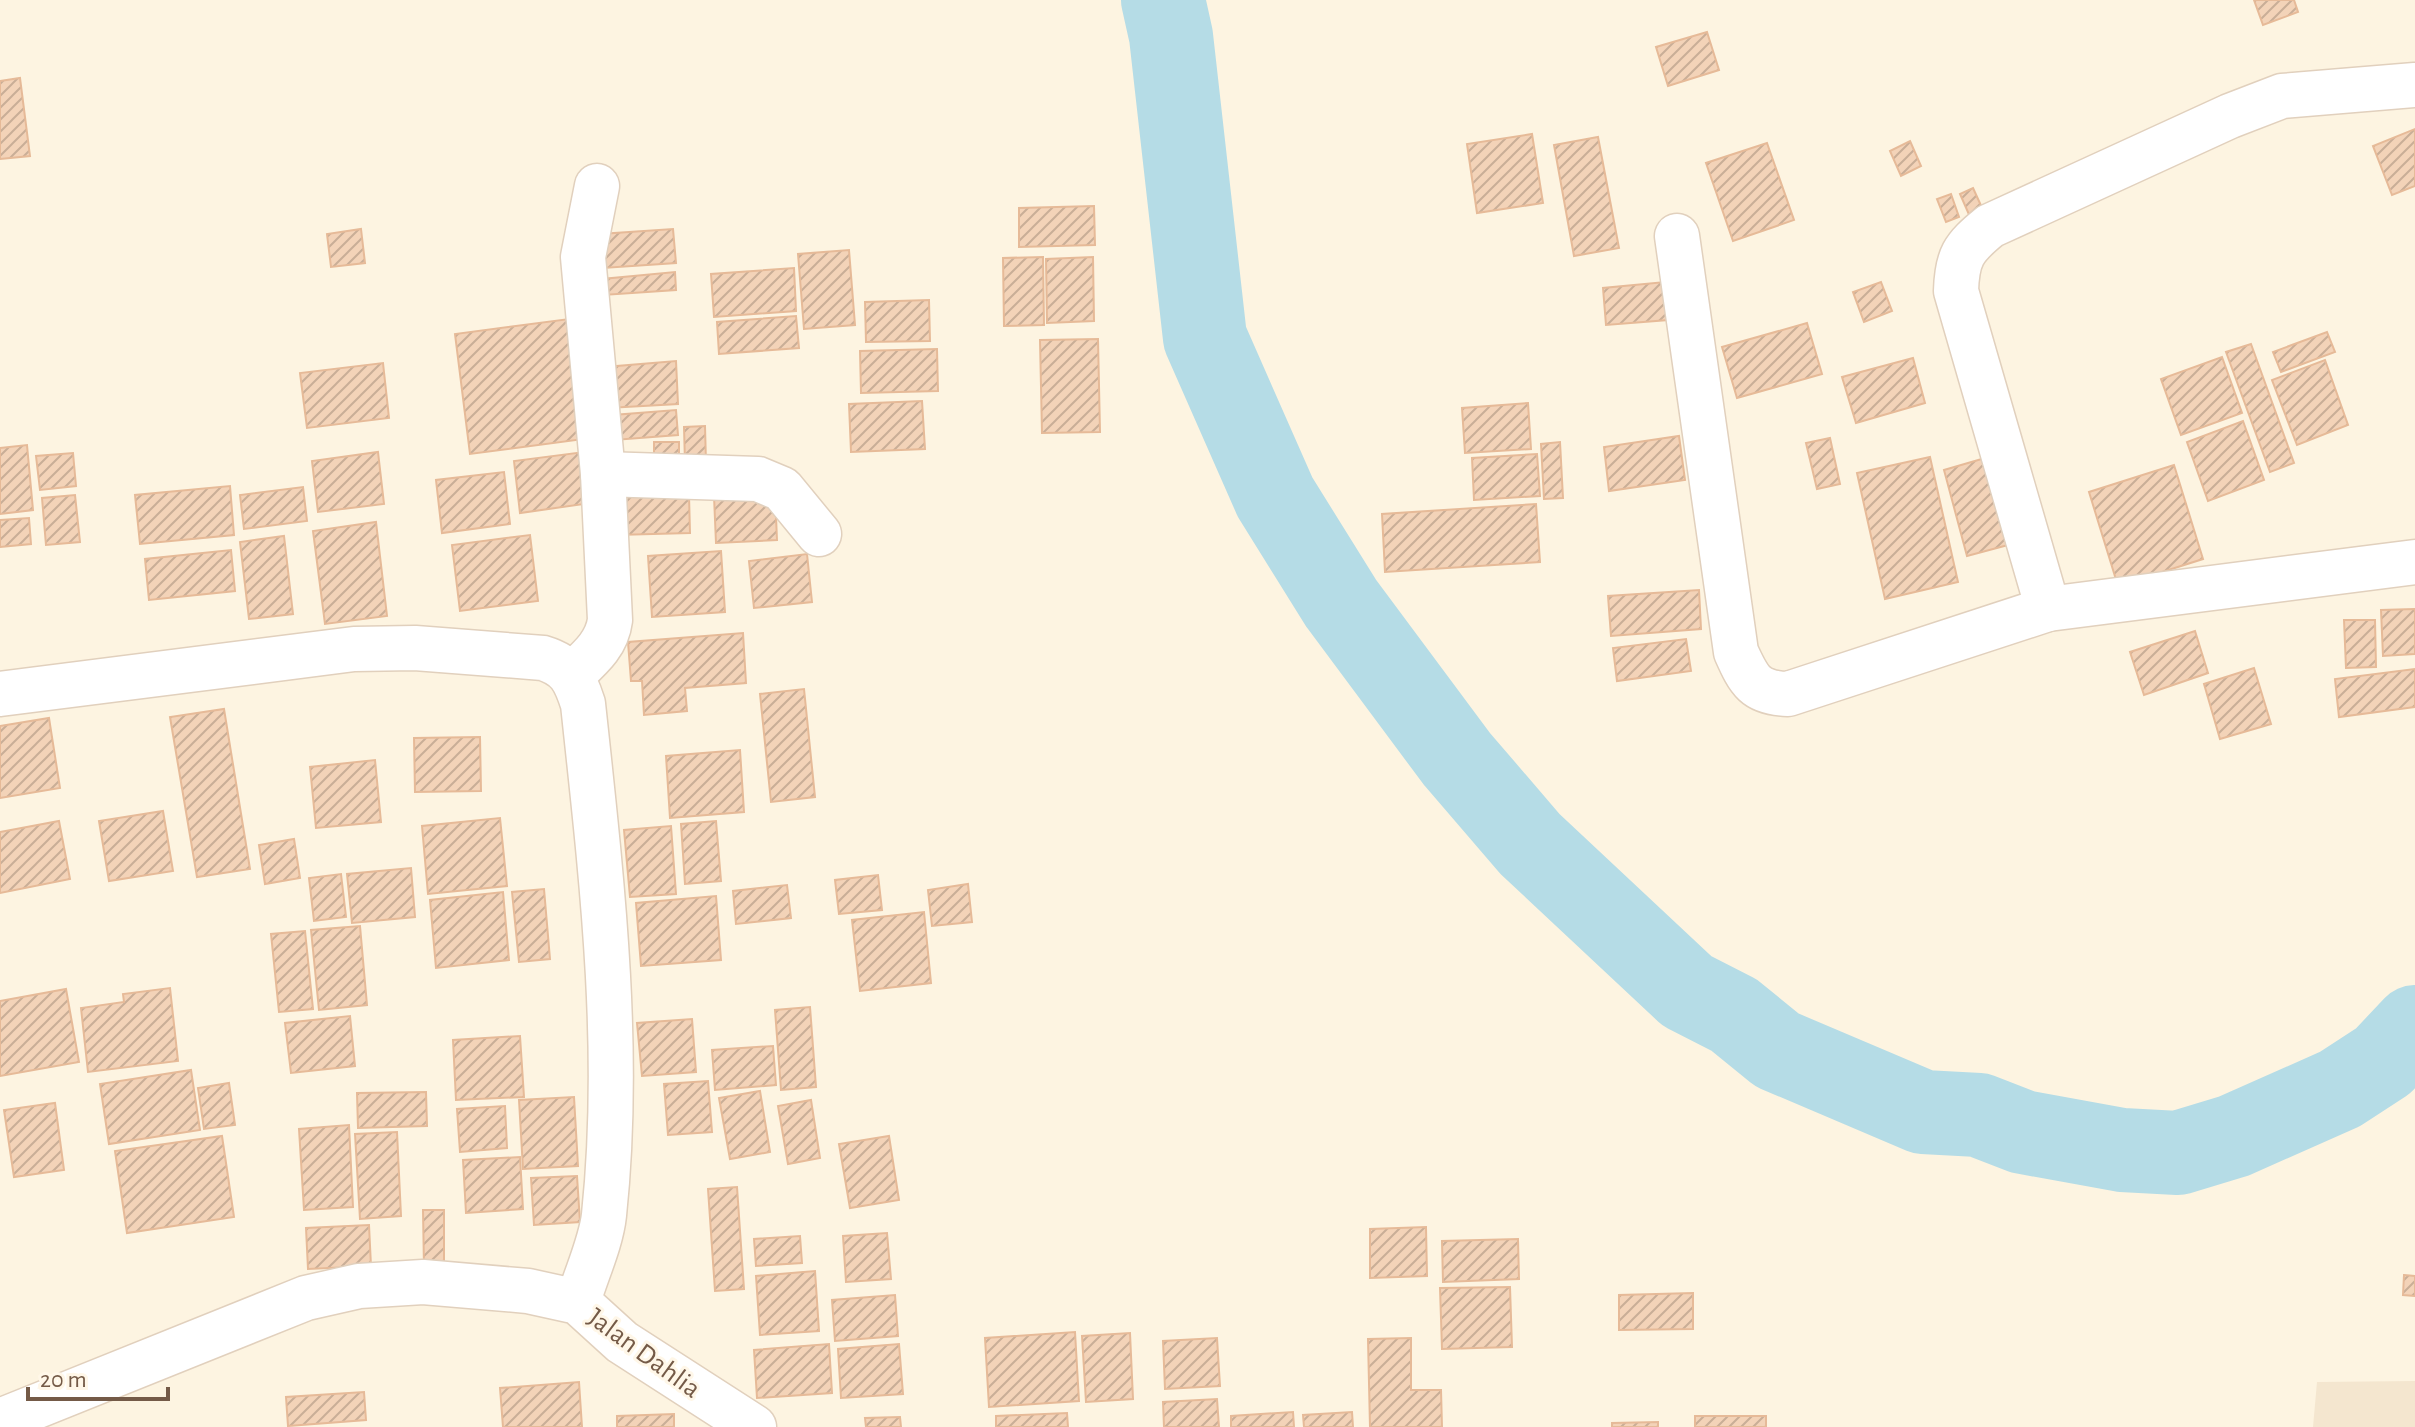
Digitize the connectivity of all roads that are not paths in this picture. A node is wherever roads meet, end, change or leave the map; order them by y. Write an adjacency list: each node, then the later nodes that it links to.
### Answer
1 (2415, 85): 7 (street)
2 (597, 186): 4 (street)
3 (1677, 236): 7 (street)
4 (603, 474): 5 (street); 8 (street)
5 (819, 534)
6 (2415, 562): 7 (street)
7 (2048, 609)
8 (573, 674): 9 (street); 10 (street)
9 (0, 694)
10 (578, 1302): 11 (street); 12 (street, Jalan Dahlia)
11 (0, 1421)
12 (754, 1427)

